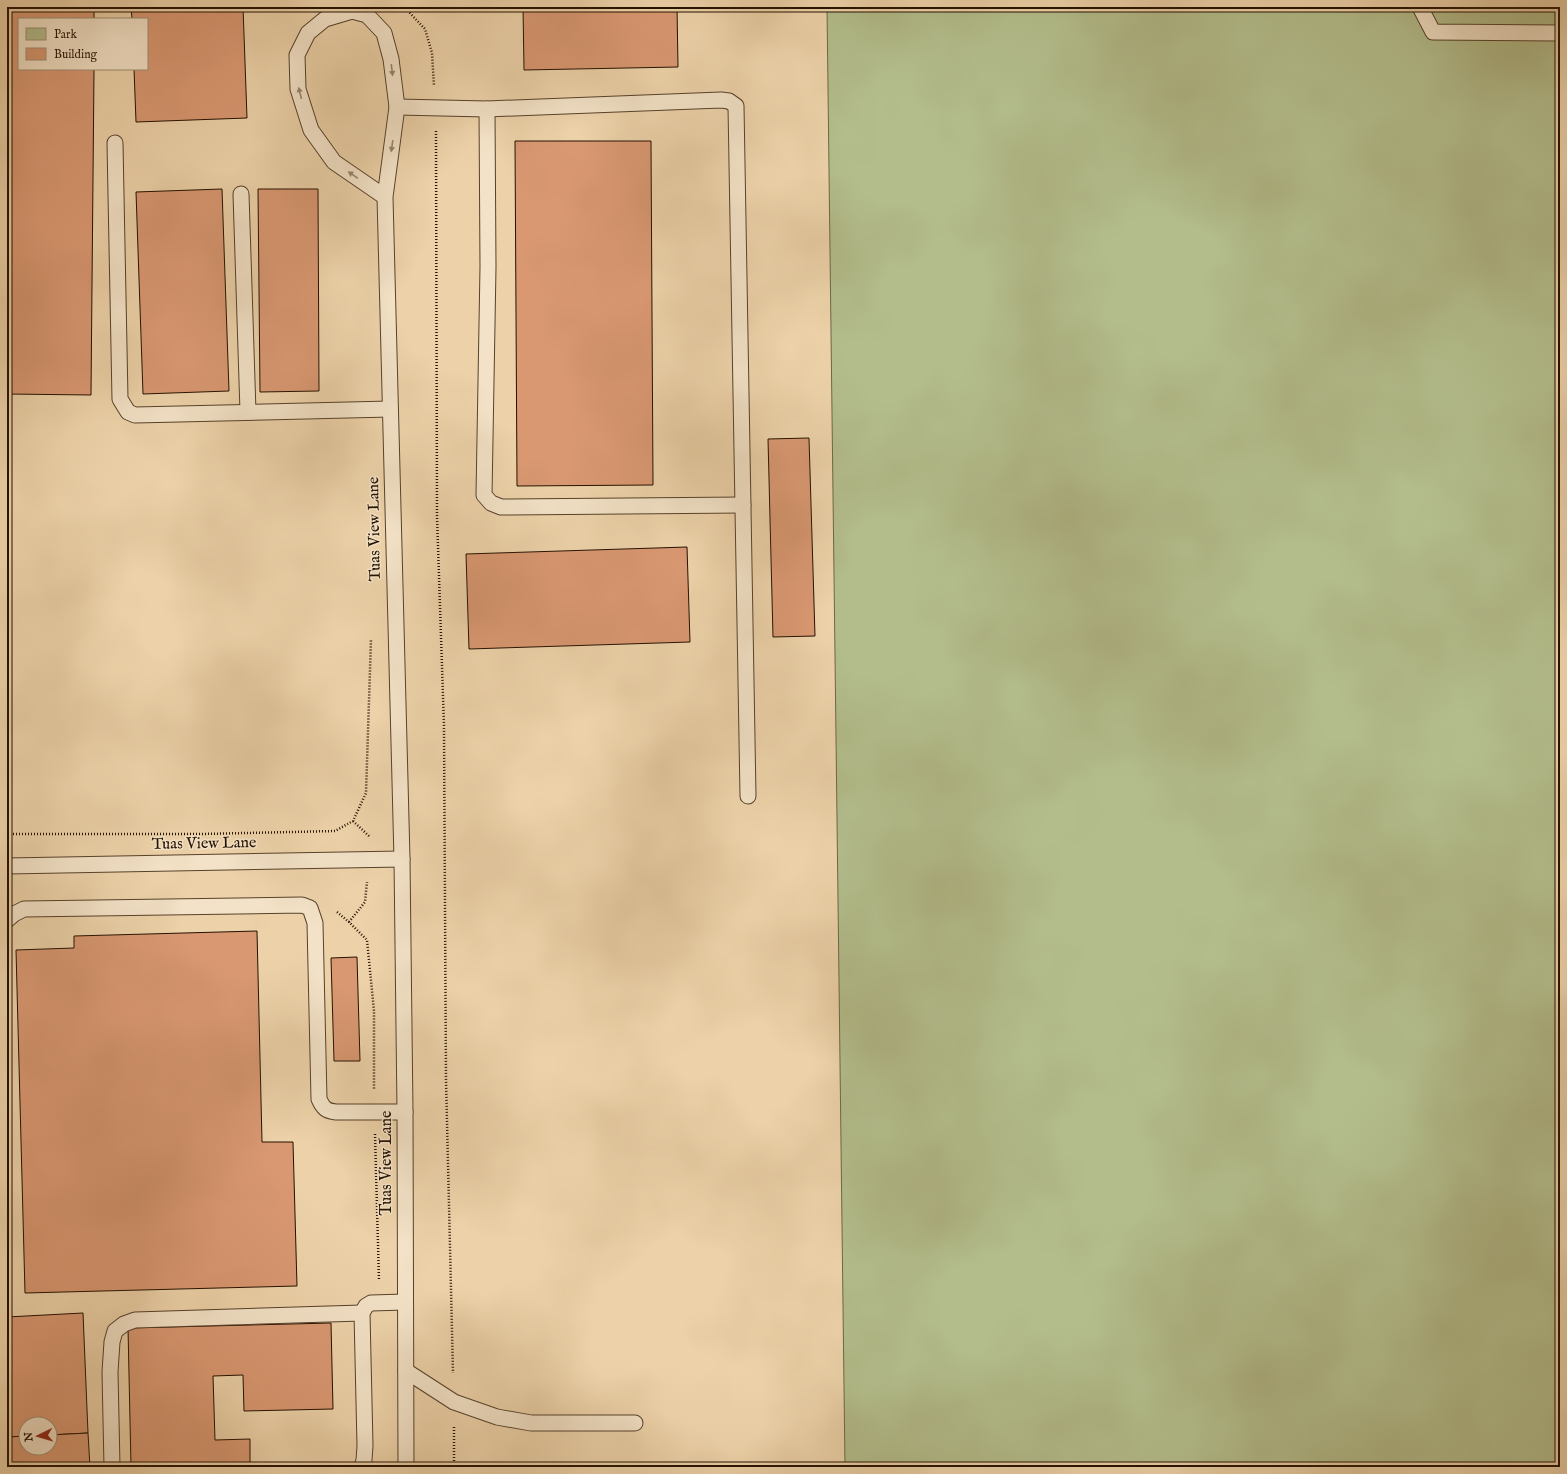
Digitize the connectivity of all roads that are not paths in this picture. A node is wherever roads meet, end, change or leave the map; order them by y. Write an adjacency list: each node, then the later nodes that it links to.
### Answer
1 (1420, 7): 2 (lane)
2 (1560, 33)
3 (397, 107): 4 (lane); 7 (lane, Tuas View Lane, one-way to 7); 7 (lane, Tuas View Lane, one-way to 3)
4 (487, 109): 10 (lane); 10 (lane)
5 (115, 143): 9 (lane)
6 (241, 194): 9 (lane)
7 (385, 197): 8 (lane, Tuas View Lane)
8 (390, 409): 9 (lane); 12 (lane, Tuas View Lane)
9 (248, 412)
10 (743, 505): 11 (lane)
11 (748, 796)
12 (402, 859): 13 (lane, Tuas View Lane); 15 (lane, Tuas View Lane)
13 (7, 866)
14 (7, 920): 15 (lane)
15 (405, 1112): 16 (lane, Tuas View Lane)
16 (405, 1302): 17 (lane); 18 (lane, Tuas View Lane)
17 (362, 1313): 20 (lane); 21 (lane)
18 (406, 1371): 19 (lane); 22 (lane, Tuas View Lane)
19 (635, 1423)
20 (112, 1467)
21 (362, 1467)
22 (406, 1467)

